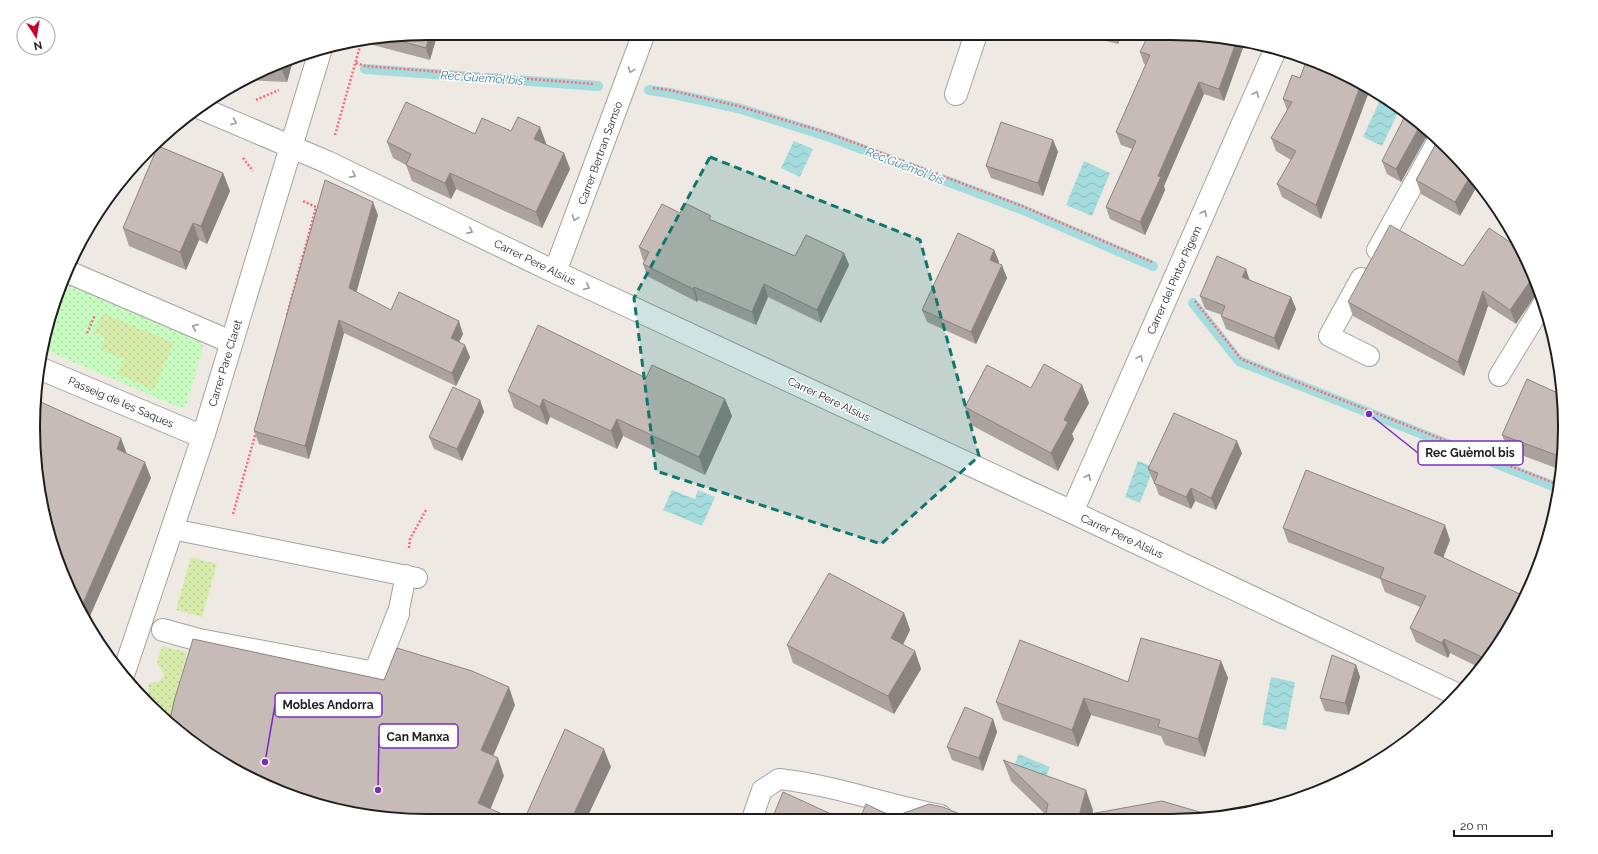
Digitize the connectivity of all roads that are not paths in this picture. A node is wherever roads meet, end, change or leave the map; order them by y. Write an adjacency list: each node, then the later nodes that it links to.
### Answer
1 (641, 40): 9 (street, Carrer Bertran Samso, one-way to 9)
2 (974, 40): 5 (street)
3 (1273, 54): 17 (street, Carrer del Pintor Pigem, one-way to 3)
4 (319, 56): 8 (street, Carrer Pare Claret)
5 (956, 94)
6 (204, 111): 8 (street, Carrer Pere Alsius, one-way to 8)
7 (1436, 145): 13 (lane)
8 (291, 146): 9 (street, Carrer Pere Alsius, one-way to 9); 12 (street, Carrer Pare Claret)
9 (555, 272): 17 (street, Carrer Pere Alsius, one-way to 17)
10 (72, 273): 12 (street, one-way to 10)
11 (1539, 310): 15 (lane)
12 (231, 342): 16 (street, Carrer Pare Claret)
13 (1369, 356)
14 (44, 370): 16 (street, Passeig de les Saques)
15 (1500, 376)
16 (203, 437): 18 (street, Carrer Pare Claret)
17 (1072, 512): 22 (street, Carrer Pere Alsius)
18 (172, 529): 19 (lane); 21 (street, Carrer Pare Claret)
19 (398, 614): 20 (street)
20 (163, 630)
21 (125, 669)
22 (1453, 692)
23 (754, 814): 24 (lane)
24 (940, 814)

